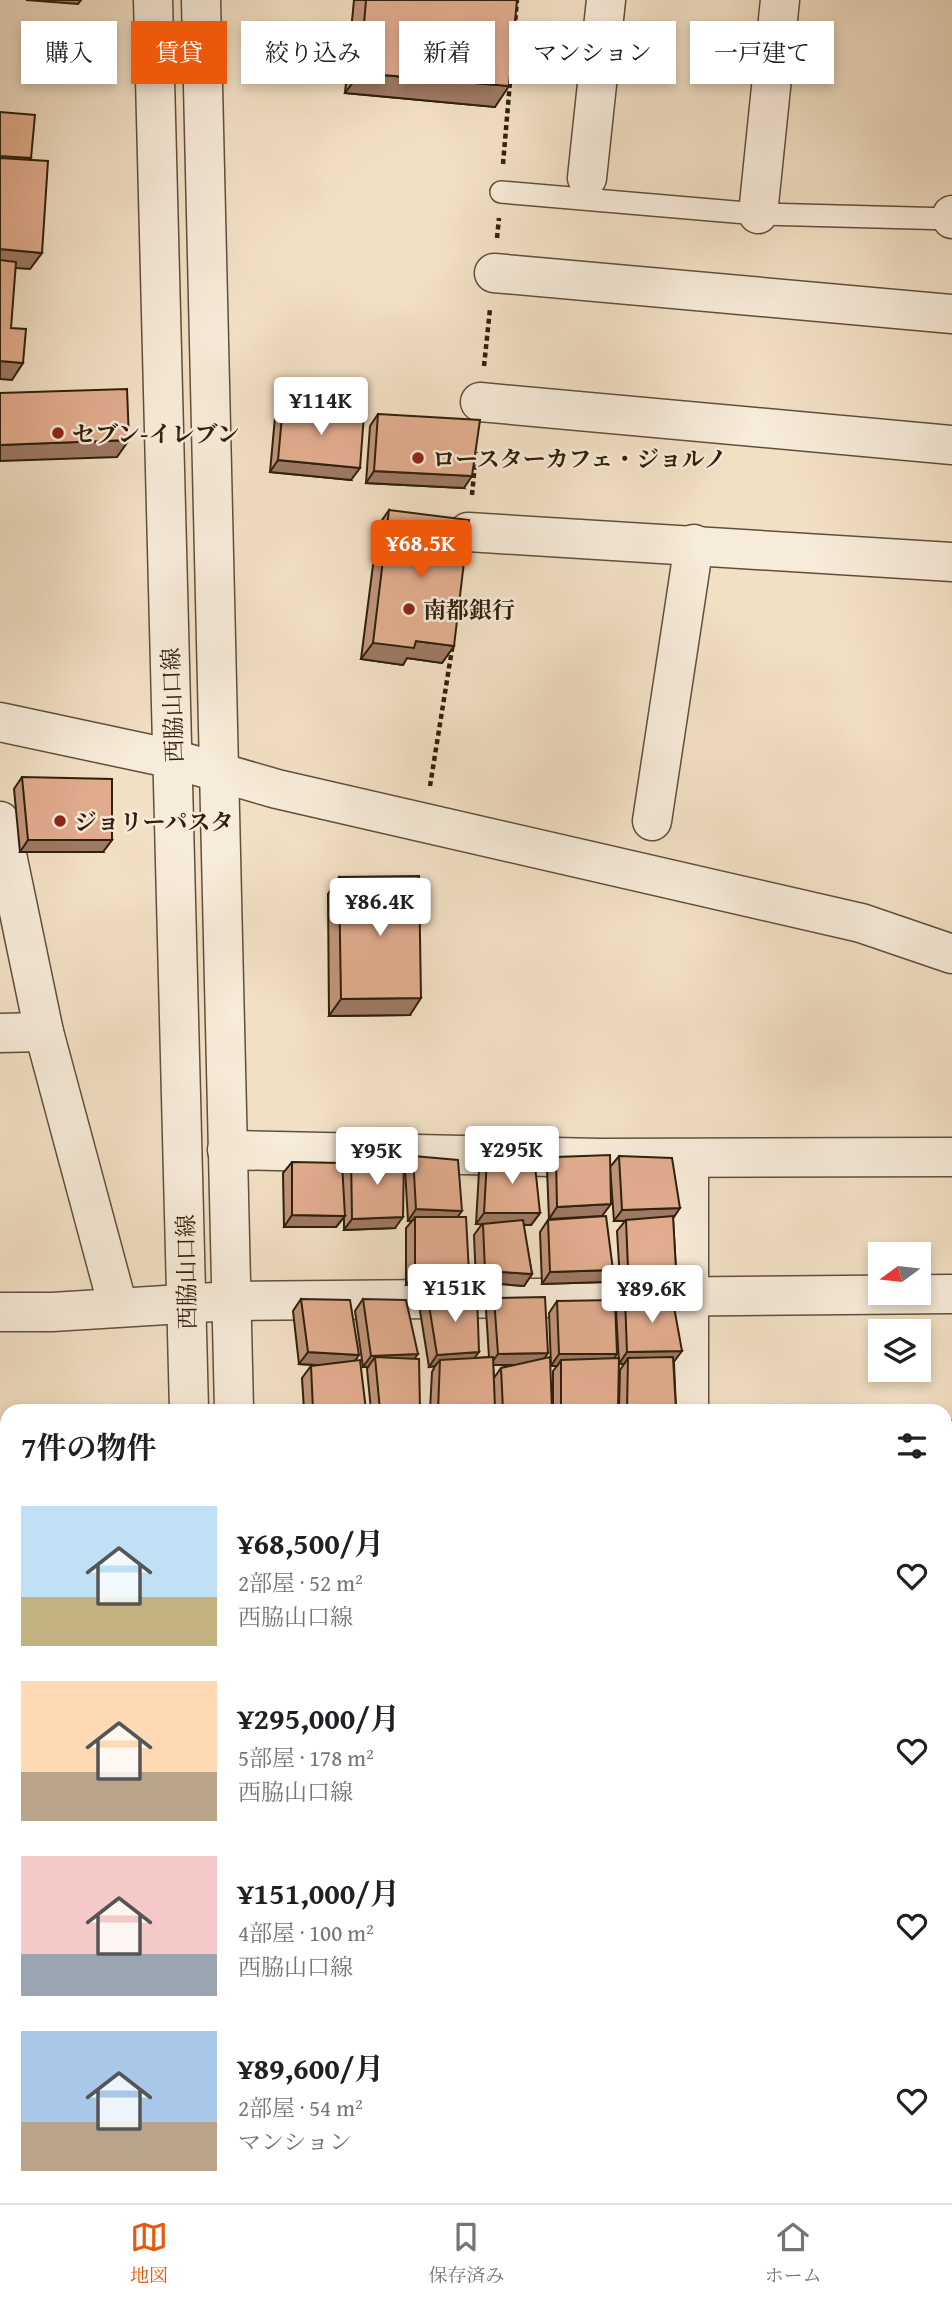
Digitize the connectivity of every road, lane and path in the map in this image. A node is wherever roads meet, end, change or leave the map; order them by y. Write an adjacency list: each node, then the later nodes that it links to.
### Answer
1 (153, 0): 17 (street, 西脇山口線)
2 (201, 0): 18 (street, 西脇山口線)
3 (606, 0): 5 (street)
4 (780, 0): 7 (street)
5 (587, 178)
6 (501, 192): 7 (lane)
7 (758, 214): 8 (lane)
8 (952, 218)
9 (494, 273): 10 (street)
10 (952, 314)
11 (480, 402): 12 (street)
12 (952, 445)
13 (468, 532): 14 (street)
14 (694, 544): 15 (street); 20 (street)
15 (952, 562)
16 (0, 722): 17 (street)
17 (173, 759): 18 (street); 30 (street, 西脇山口線)
18 (220, 774): 21 (street); 24 (street, 西脇山口線)
19 (0, 821): 23 (street)
20 (652, 821)
21 (952, 954)
22 (0, 1032): 23 (street)
23 (44, 1032): 31 (street)
24 (228, 1150): 26 (street); 29 (street, 西脇山口線)
25 (952, 1157): 26 (street)
26 (689, 1159): 28 (street)
27 (952, 1294): 28 (street)
28 (690, 1296): 29 (street); 35 (street)
29 (231, 1301): 30 (street); 34 (street, 西脇山口線)
30 (187, 1302): 31 (street); 33 (street, 西脇山口線)
31 (118, 1307): 32 (street)
32 (0, 1312)
33 (189, 1404)
34 (233, 1404)
35 (689, 1404)

